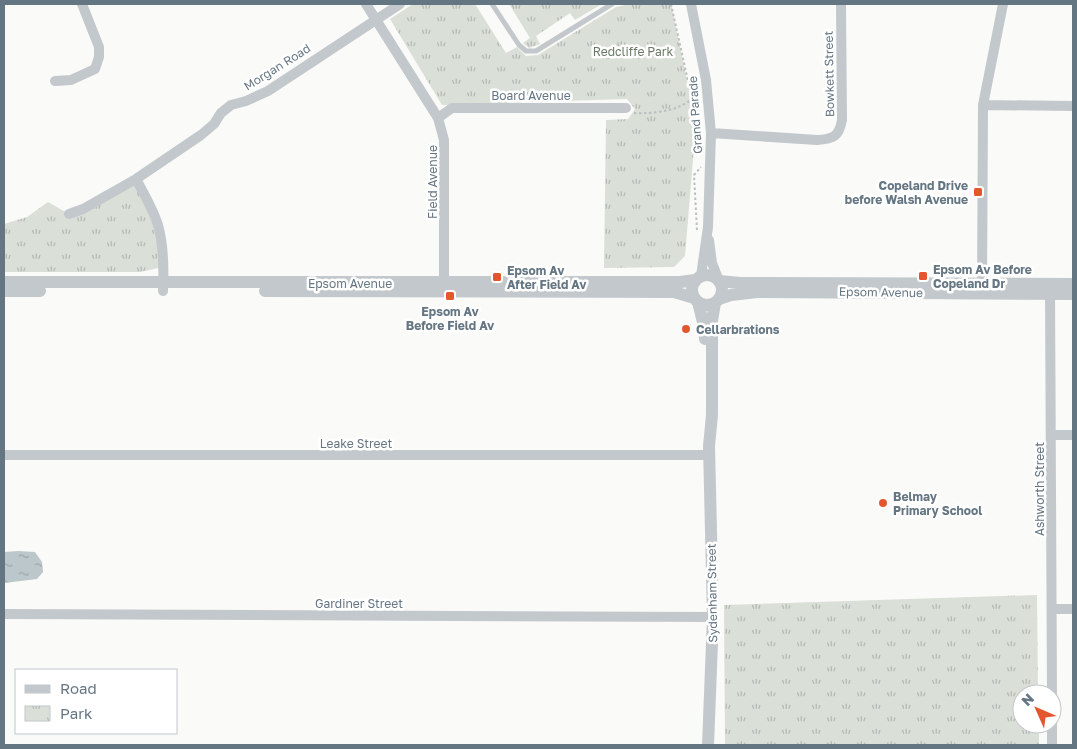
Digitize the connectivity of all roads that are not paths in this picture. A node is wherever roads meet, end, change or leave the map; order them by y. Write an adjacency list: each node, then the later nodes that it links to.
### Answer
1 (82, 4): 10 (street)
2 (366, 4): 9 (street, Field Avenue)
3 (400, 4): 9 (street, Morgan Road)
4 (492, 4): 5 (lane)
5 (612, 4)
6 (691, 4): 15 (street, Grand Parade)
7 (840, 4): 15 (street, Bowkett Street)
8 (1003, 4): 11 (street)
9 (375, 19): 14 (street, Field Avenue); 16 (street, Morgan Road)
10 (55, 81)
11 (983, 105): 12 (street); 25 (street)
12 (1073, 106)
13 (626, 108): 14 (street, Board Avenue)
14 (438, 118): 24 (street, Field Avenue)
15 (711, 133): 18 (street, Grand Parade)
16 (136, 179): 17 (street, Morgan Road); 23 (street)
17 (69, 214)
18 (708, 226): 19 (street, Grand Parade); 20 (street, Grand Parade)
19 (698, 278): 20 (street); 24 (street, Epsom Avenue); 29 (street)
20 (719, 280): 25 (street, Epsom Avenue); 30 (street)
21 (4, 282): 23 (street, Epsom Avenue)
22 (1073, 284): 26 (street, Epsom Avenue)
23 (163, 287): 24 (street, Epsom Avenue); 27 (street, Epsom Avenue)
24 (444, 288): 29 (street, Epsom Avenue)
25 (982, 288): 26 (street, Epsom Avenue); 30 (street, Epsom Avenue)
26 (1050, 289): 28 (street, Epsom Avenue); 31 (street, Ashworth Street)
27 (4, 291)
28 (1073, 294)
29 (696, 300): 30 (street); 33 (street, Sydenham Street)
30 (717, 301): 33 (street, Sydenham Street)
31 (1052, 435): 32 (street); 35 (street, Ashworth Street)
32 (1073, 435)
33 (709, 451): 34 (street, Leake Street); 38 (street, Sydenham Street)
34 (4, 455)
35 (1052, 609): 36 (street); 39 (street, Ashworth Street)
36 (1073, 609)
37 (4, 614): 38 (street, Gardiner Street)
38 (713, 617): 40 (street, Sydenham Street)
39 (1052, 684)
40 (710, 743)

